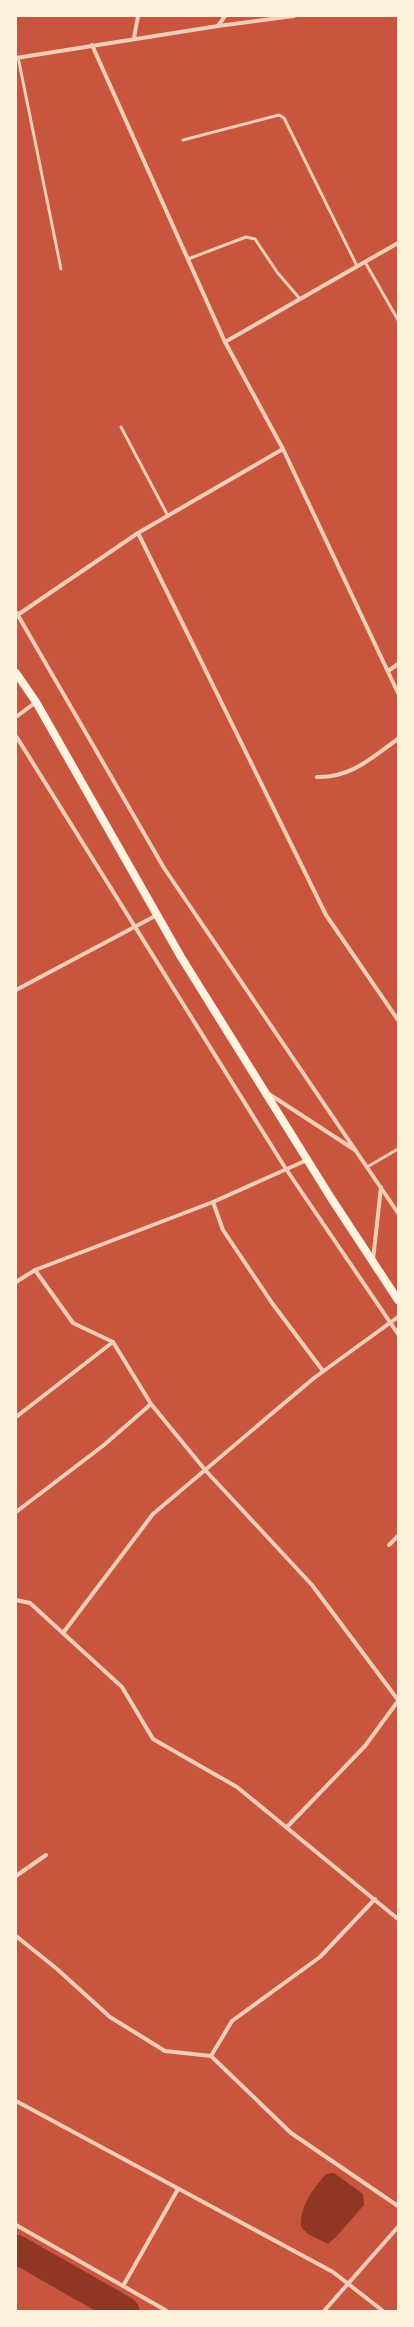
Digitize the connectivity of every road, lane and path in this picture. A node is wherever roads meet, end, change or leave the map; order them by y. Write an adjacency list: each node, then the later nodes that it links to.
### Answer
1 (138, 16): 5 (street)
2 (225, 16): 4 (street)
3 (294, 16): 4 (street)
4 (218, 26): 5 (street)
5 (134, 38): 6 (street)
6 (92, 45): 7 (street); 10 (street)
7 (17, 58): 13 (lane)
8 (183, 140): 12 (lane)
9 (398, 243): 11 (street)
10 (188, 259): 14 (lane); 16 (street)
11 (365, 262): 12 (street); 15 (lane)
12 (357, 266): 14 (street)
13 (61, 269)
14 (300, 299): 16 (street)
15 (398, 320)
16 (225, 342): 18 (street)
17 (120, 427): 19 (lane)
18 (283, 449): 19 (street); 23 (street)
19 (168, 516): 20 (street)
20 (138, 533): 21 (street); 34 (street)
21 (17, 614): 37 (street)
22 (398, 664): 23 (street)
23 (388, 672): 25 (street)
24 (16, 673): 26 (main road)
25 (398, 693)
26 (36, 702): 27 (street); 31 (main road)
27 (16, 717)
28 (16, 736): 32 (street)
29 (398, 739): 30 (street)
30 (317, 777)
31 (157, 915): 32 (street); 35 (main road)
32 (134, 927): 33 (street); 40 (street)
33 (16, 990)
34 (398, 1020)
35 (264, 1091): 37 (street); 38 (main road)
36 (398, 1149): 39 (lane)
37 (357, 1152): 39 (street)
38 (307, 1160): 40 (street); 44 (main road)
39 (367, 1167): 41 (street)
40 (286, 1169): 42 (street); 49 (street)
41 (381, 1187): 43 (street); 44 (street)
42 (213, 1202): 45 (street); 52 (street)
43 (398, 1213)
44 (372, 1261): 47 (main road)
45 (35, 1270): 46 (street); 51 (street)
46 (16, 1282)
47 (398, 1300)
48 (398, 1317): 49 (street)
49 (391, 1322): 50 (street); 52 (street)
50 (398, 1334)
51 (113, 1342): 53 (street); 54 (street)
52 (324, 1371): 55 (street)
53 (152, 1404): 55 (street); 56 (street)
54 (16, 1417)
55 (206, 1471): 60 (street); 61 (street)
56 (16, 1512)
57 (398, 1536): 58 (street)
58 (389, 1545)
59 (16, 1600): 60 (street)
60 (63, 1633): 62 (street)
61 (398, 1701): 62 (street)
62 (287, 1827): 65 (street)
63 (46, 1855): 64 (street)
64 (16, 1876)
65 (375, 1899): 66 (street); 68 (street)
66 (398, 1918)
67 (16, 1936): 68 (street)
68 (211, 2056): 71 (street)
69 (16, 2101): 70 (street)
70 (178, 2189): 74 (street); 75 (street)
71 (398, 2206)
72 (16, 2225): 75 (street)
73 (398, 2227): 74 (street)
74 (347, 2283): 77 (street); 78 (street)
75 (123, 2286): 76 (street)
76 (167, 2311)
77 (324, 2311)
78 (383, 2311)

